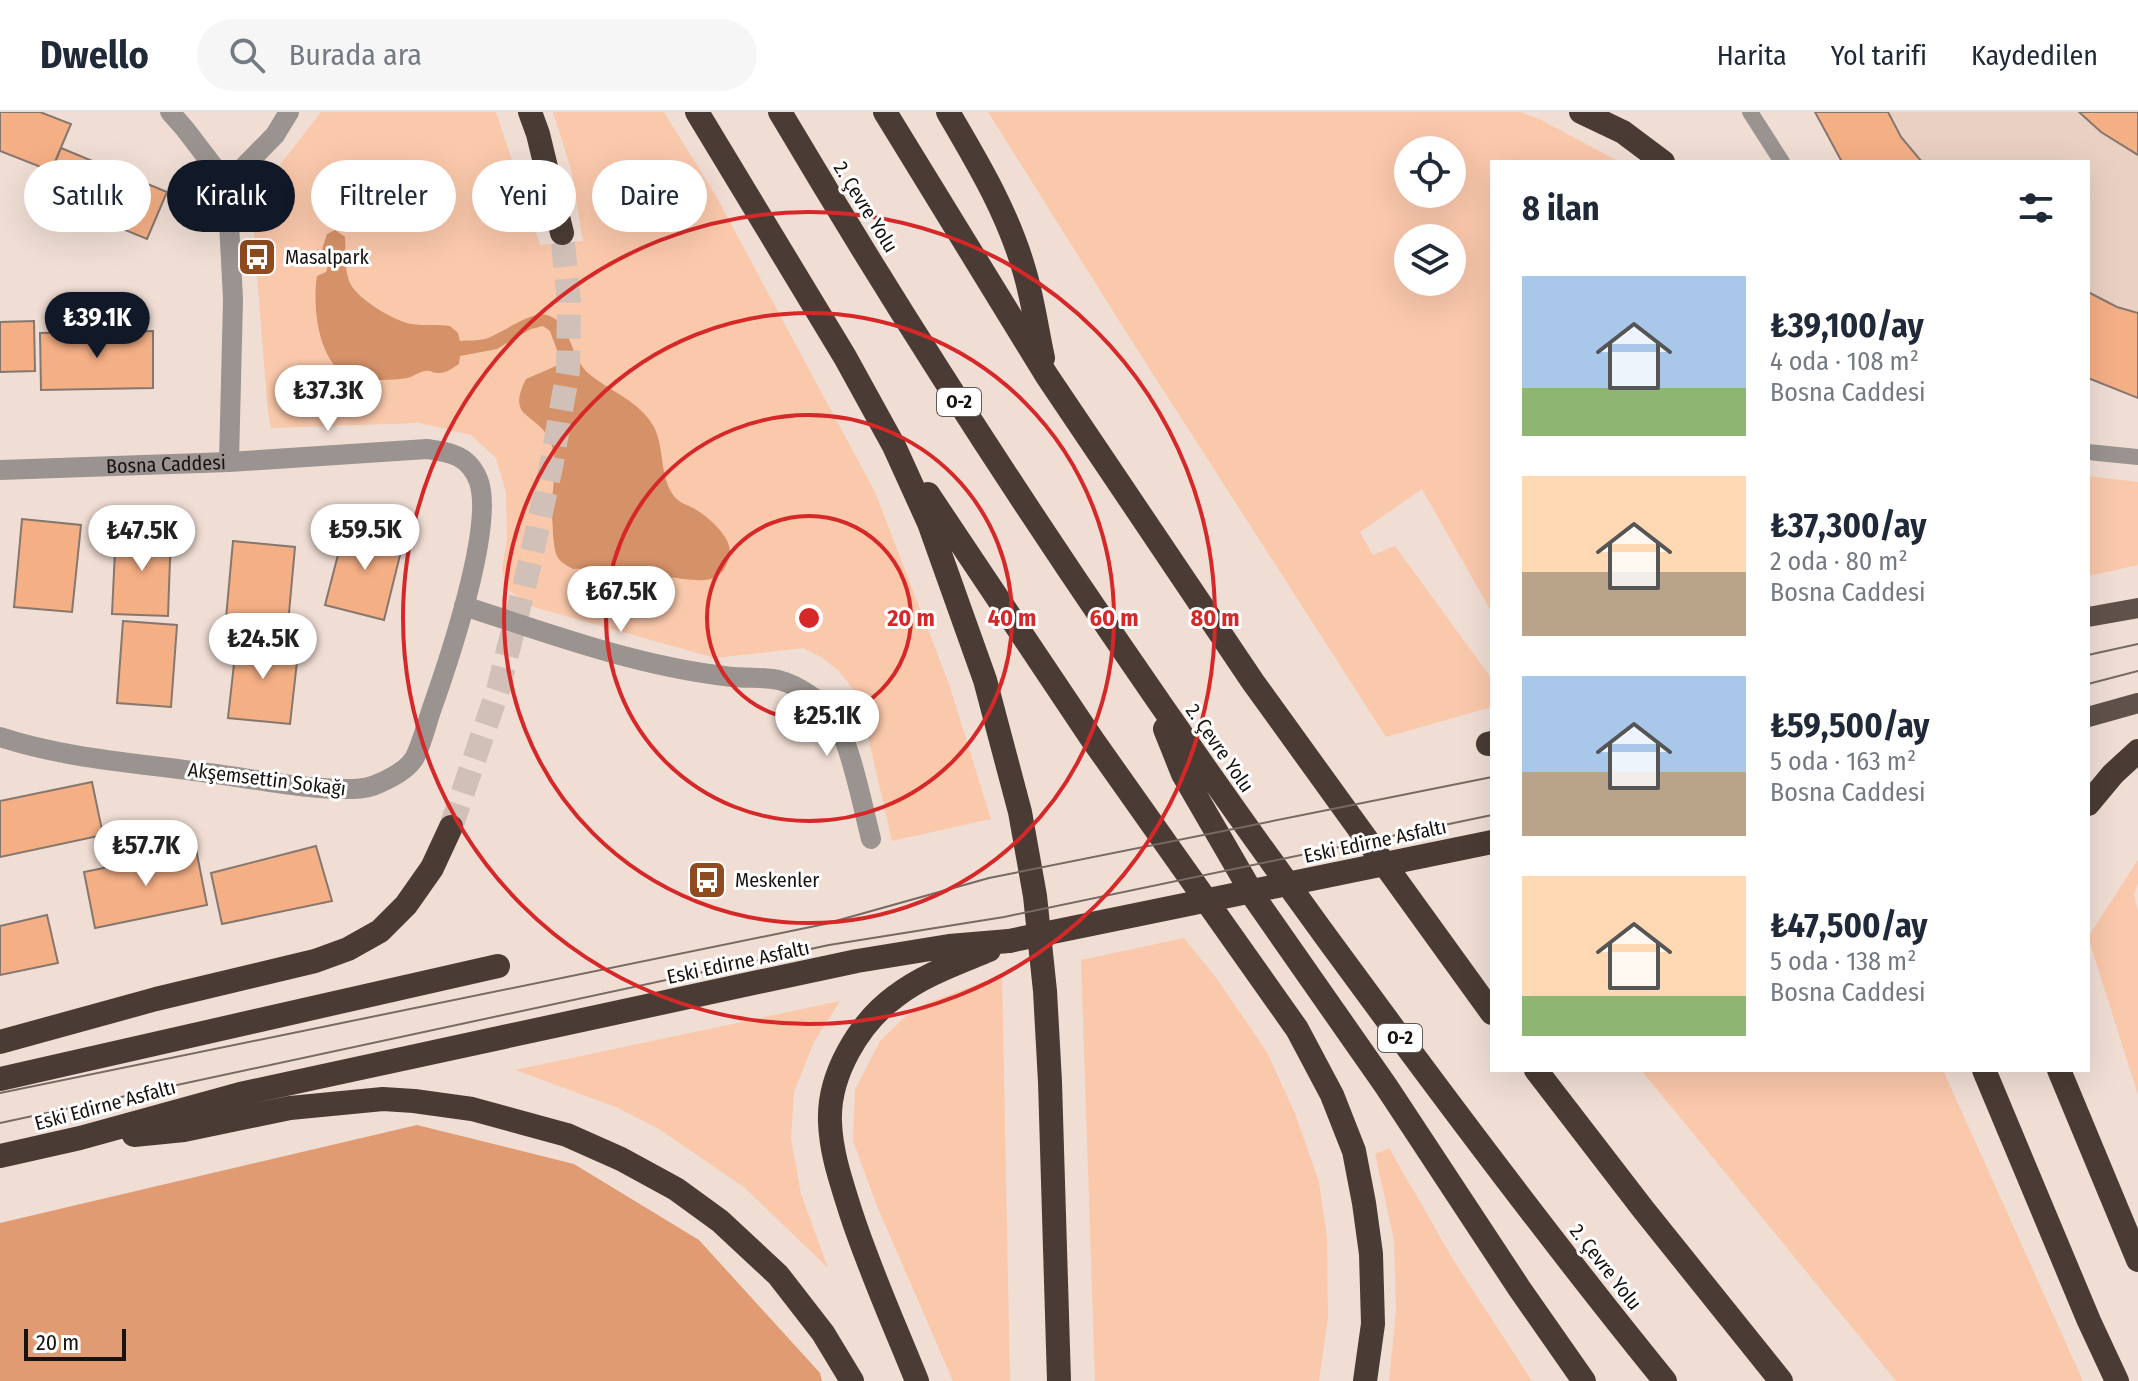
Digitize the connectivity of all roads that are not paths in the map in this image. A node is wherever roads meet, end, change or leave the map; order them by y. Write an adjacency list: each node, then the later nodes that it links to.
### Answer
1 (170, 112): 10 (street)
2 (289, 112): 11 (street)
3 (530, 112): 15 (highway)
4 (697, 112): 17 (highway)
5 (780, 112): 25 (highway, 2. Çevre Yolu / O-2)
6 (885, 112): 16 (highway)
7 (948, 112): 16 (highway)
8 (1581, 112): 12 (highway)
9 (1750, 112): 13 (lane)
10 (209, 160)
11 (251, 160)
12 (1660, 160)
13 (1781, 160)
14 (230, 232): 20 (street)
15 (562, 233)
16 (1047, 376): 36 (highway)
17 (894, 446): 47 (highway); 48 (highway)
18 (2090, 452): 19 (lane)
19 (2138, 457)
20 (229, 462): 21 (street, Bosna Caddesi); 22 (street, Bosna Caddesi)
21 (0, 470)
22 (464, 606): 28 (street, Akşemsettin Sokağı); 32 (street)
23 (2138, 608): 24 (main road)
24 (2090, 617)
25 (1147, 686): 49 (highway); 50 (highway, 2. Çevre Yolu / O-2)
26 (2138, 703): 27 (main road)
27 (2090, 716)
28 (0, 737)
29 (2138, 751): 30 (highway)
30 (2090, 802)
31 (451, 827): 37 (highway)
32 (871, 839)
33 (1490, 842): 34 (highway, Eski Edirne Asfaltı, bridge)
34 (1009, 941): 42 (highway, Eski Edirne Asfaltı); 46 (highway)
35 (498, 966): 41 (highway)
36 (1490, 1010)
37 (0, 1042)
38 (1538, 1072): 51 (highway)
39 (1985, 1072): 52 (highway)
40 (2060, 1072): 44 (highway)
41 (0, 1079)
42 (80, 1138): 43 (highway, Eski Edirne Asfaltı); 45 (highway)
43 (0, 1156)
44 (2138, 1260)
45 (852, 1381)
46 (917, 1381)
47 (1059, 1381)
48 (1365, 1381)
49 (1584, 1381)
50 (1665, 1381)
51 (1781, 1381)
52 (2117, 1381)

